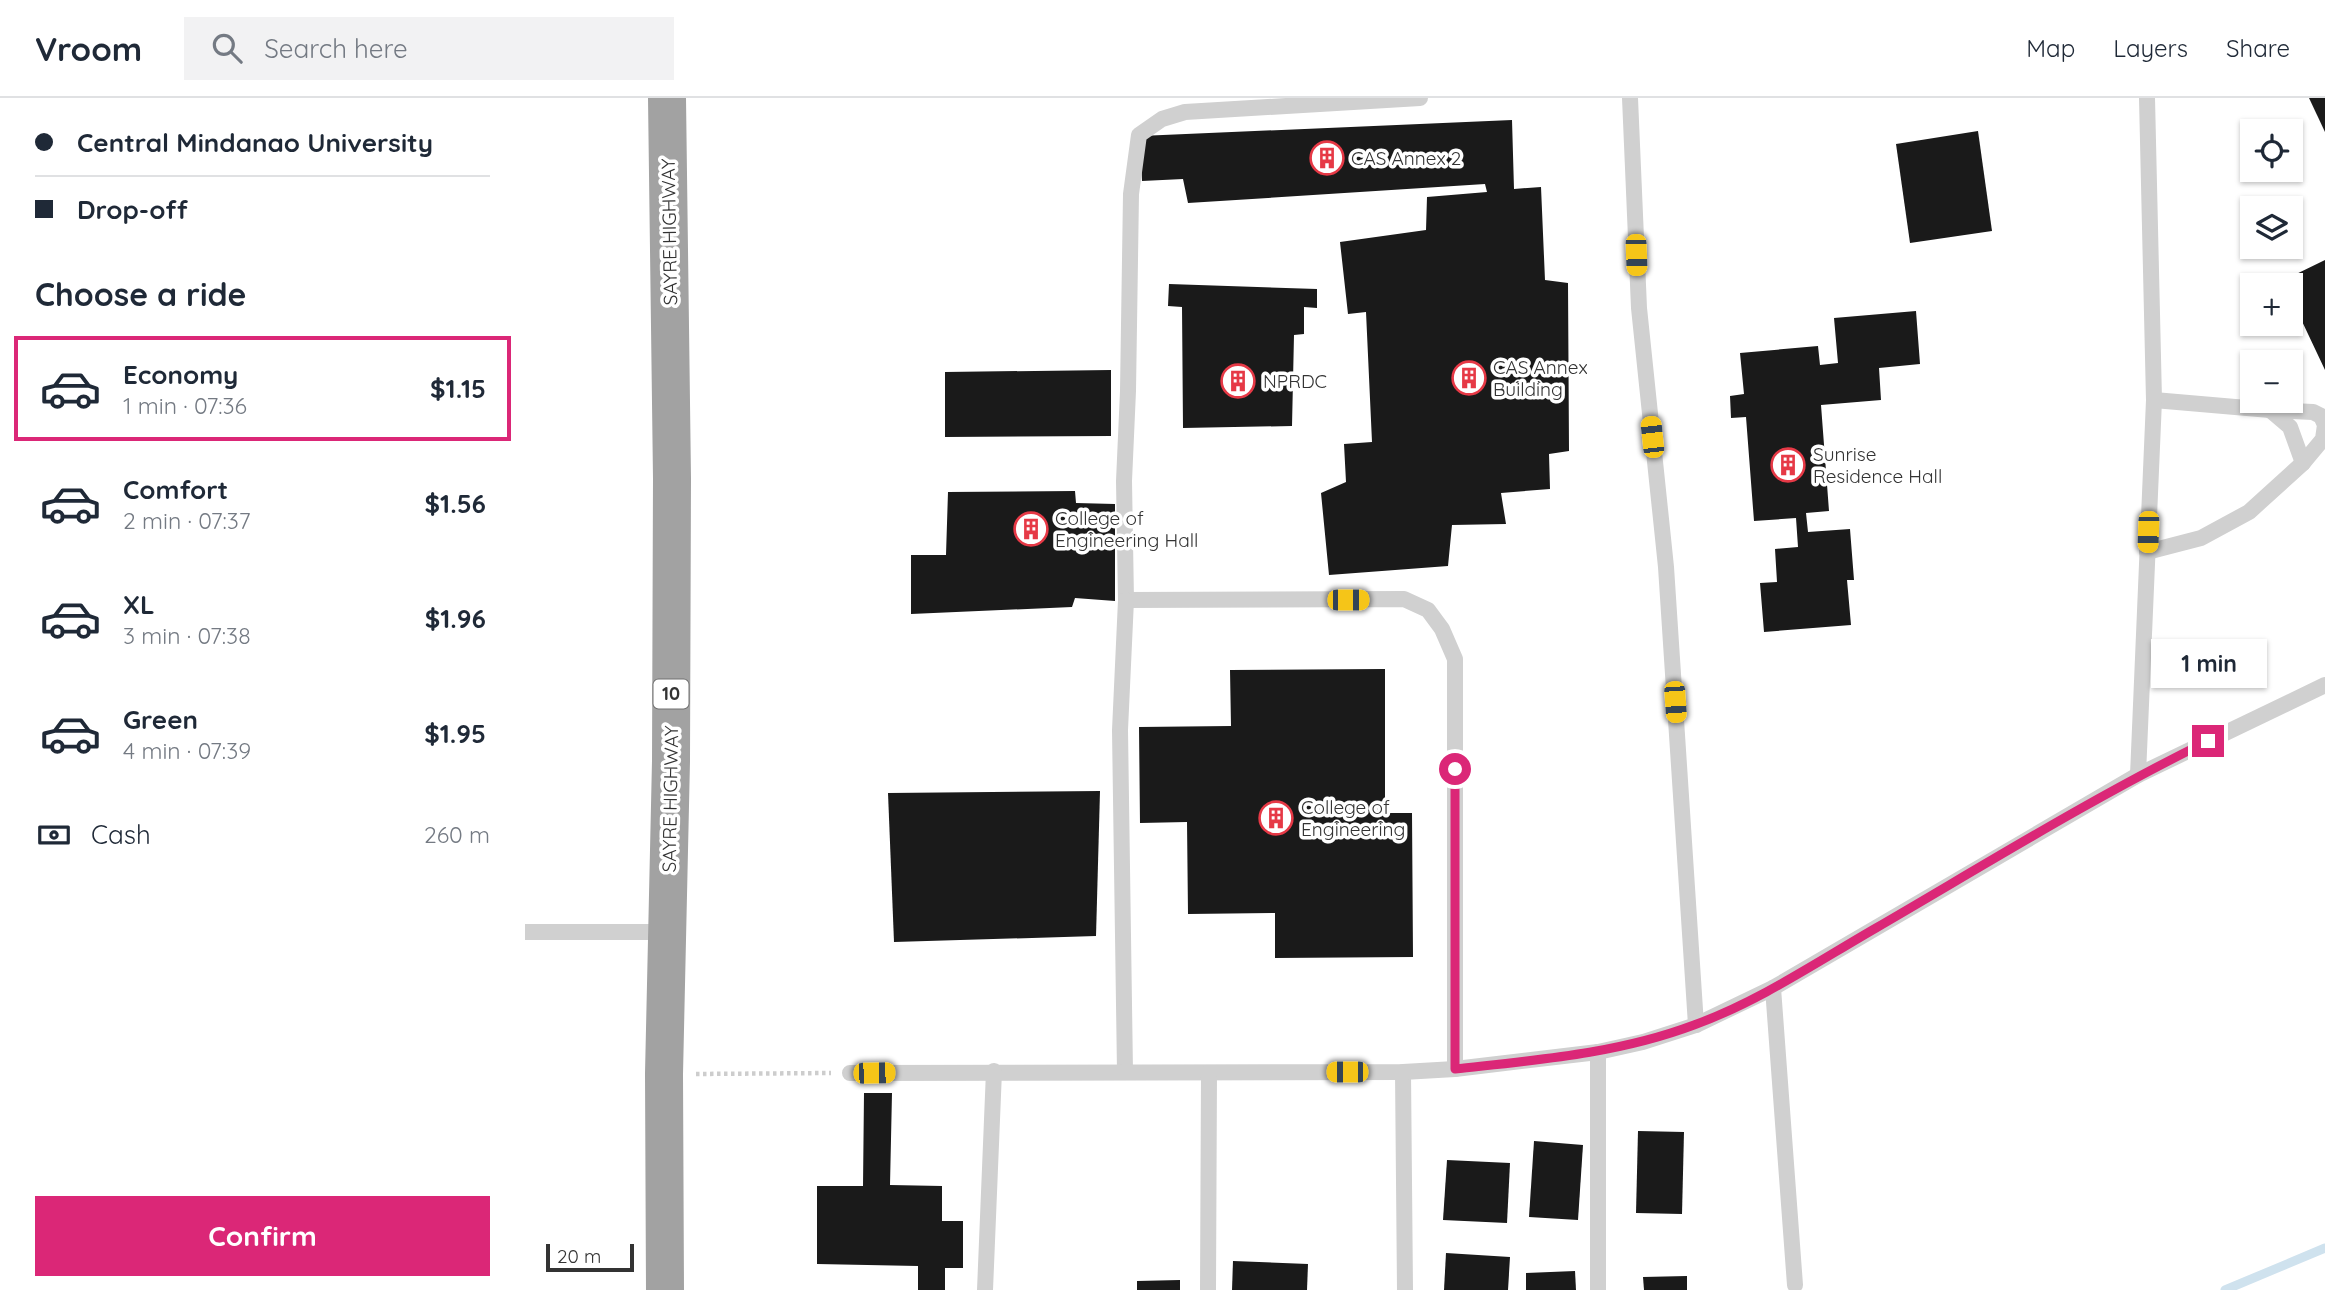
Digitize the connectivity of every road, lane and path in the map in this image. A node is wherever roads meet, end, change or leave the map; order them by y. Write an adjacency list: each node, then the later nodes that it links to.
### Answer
1 (667, 98): 15 (highway, SAYRE HIGHWAY / 10)
2 (1420, 98): 11 (lane)
3 (1630, 98): 17 (lane)
4 (2147, 98): 5 (lane)
5 (2154, 400): 6 (lane); 10 (lane)
6 (2240, 407)
7 (2303, 411): 9 (lane)
8 (2274, 413): 9 (lane)
9 (2303, 463): 10 (lane)
10 (2147, 552): 13 (lane)
11 (1126, 600): 19 (lane); 21 (lane)
12 (2325, 685): 13 (lane)
13 (2138, 775): 16 (lane)
14 (525, 932): 15 (lane)
15 (668, 932): 25 (highway, SAYRE HIGHWAY / 10)
16 (1773, 988): 17 (lane); 26 (lane)
17 (1696, 1025): 18 (lane)
18 (1598, 1052): 19 (lane); 31 (lane)
19 (1455, 1069): 22 (lane)
20 (994, 1071): 21 (lane); 23 (lane); 28 (lane)
21 (1125, 1072): 24 (lane)
22 (1403, 1072): 24 (lane); 30 (lane)
23 (850, 1073): 25 (path)
24 (1209, 1073): 29 (lane)
25 (664, 1074): 27 (highway, SAYRE HIGHWAY / 10)
26 (1795, 1285)
27 (665, 1290)
28 (985, 1290)
29 (1207, 1290)
30 (1405, 1290)
31 (1598, 1290)

